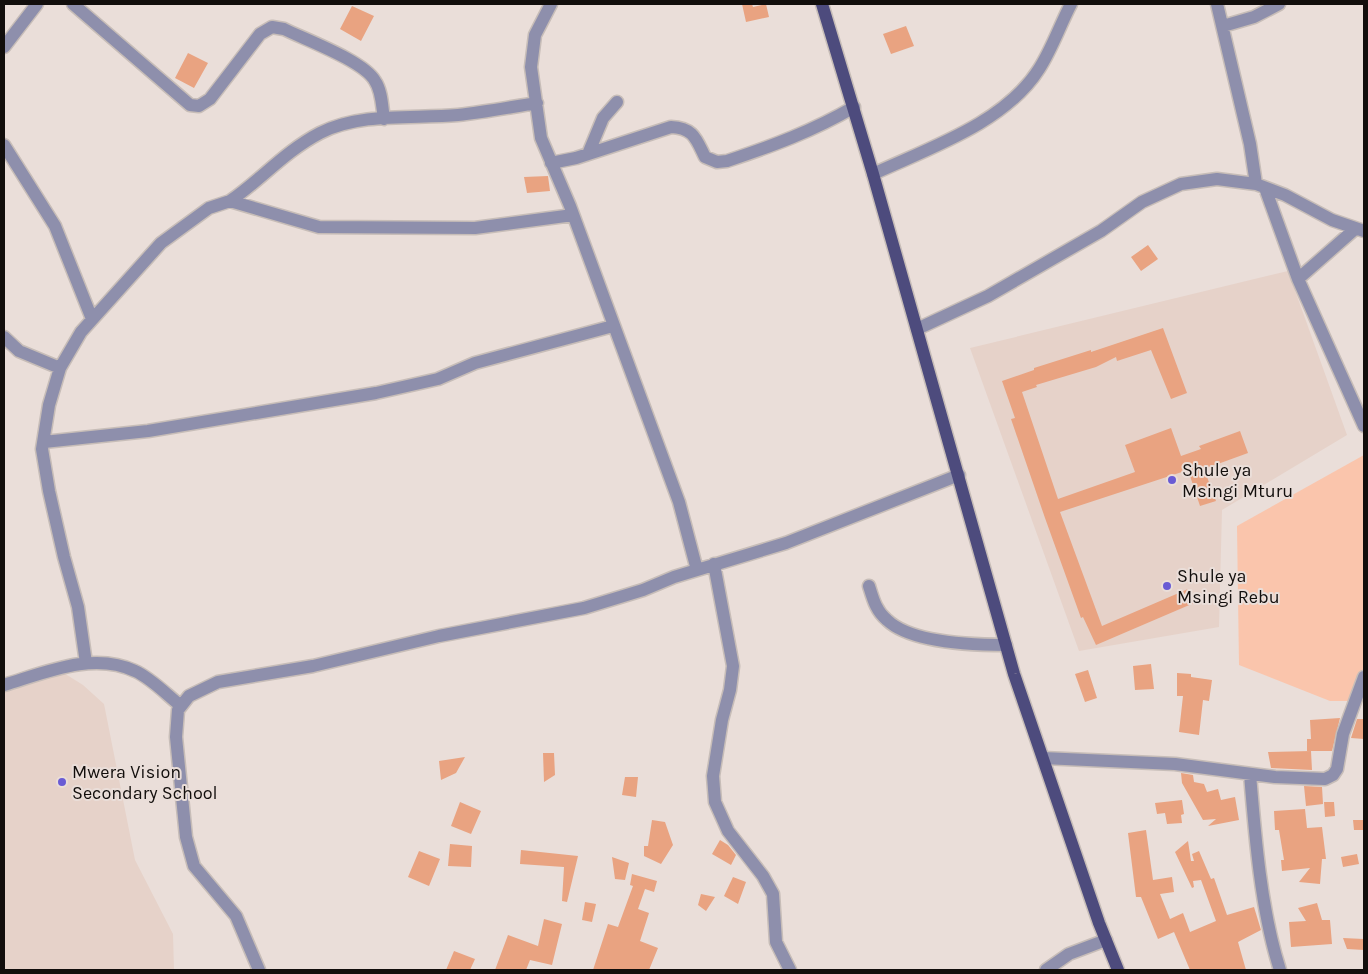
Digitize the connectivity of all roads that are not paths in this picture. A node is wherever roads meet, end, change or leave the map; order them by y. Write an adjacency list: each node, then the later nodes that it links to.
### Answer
1 (37, 4): 9 (street)
2 (73, 4): 13 (street)
3 (551, 4): 11 (street)
4 (822, 4): 12 (main road)
5 (1071, 4): 17 (street)
6 (1217, 4): 8 (street)
7 (1279, 4): 8 (street)
8 (1223, 26): 18 (street)
9 (4, 47)
10 (617, 102): 15 (street)
11 (537, 103): 13 (street); 16 (street)
12 (854, 107): 15 (street); 17 (main road)
13 (384, 119): 19 (street)
14 (4, 145): 23 (street)
15 (588, 154): 16 (street)
16 (551, 163): 20 (street)
17 (873, 174): 25 (main road)
18 (1261, 186): 21 (street); 22 (street); 25 (street)
19 (230, 201): 20 (street); 23 (street)
20 (573, 215): 24 (street)
21 (1360, 230): 22 (street)
22 (1298, 279): 28 (street)
23 (92, 319): 27 (street)
24 (613, 326): 29 (street); 32 (street)
25 (918, 329): 30 (main road)
26 (4, 337): 27 (street)
27 (60, 368): 29 (street)
28 (1364, 426)
29 (44, 442): 35 (street)
30 (959, 475): 31 (street); 34 (main road)
31 (714, 564): 32 (street); 43 (street)
32 (697, 570): 38 (street)
33 (869, 586): 34 (street)
34 (1006, 645): 39 (main road)
35 (86, 663): 37 (street); 38 (street)
36 (1364, 677): 40 (street)
37 (4, 685)
38 (181, 706): 42 (street)
39 (1043, 758): 40 (street); 41 (main road)
40 (1250, 774): 46 (street)
41 (1106, 940): 44 (street); 45 (main road)
42 (259, 970)
43 (790, 970)
44 (1046, 970)
45 (1118, 970)
46 (1280, 970)

